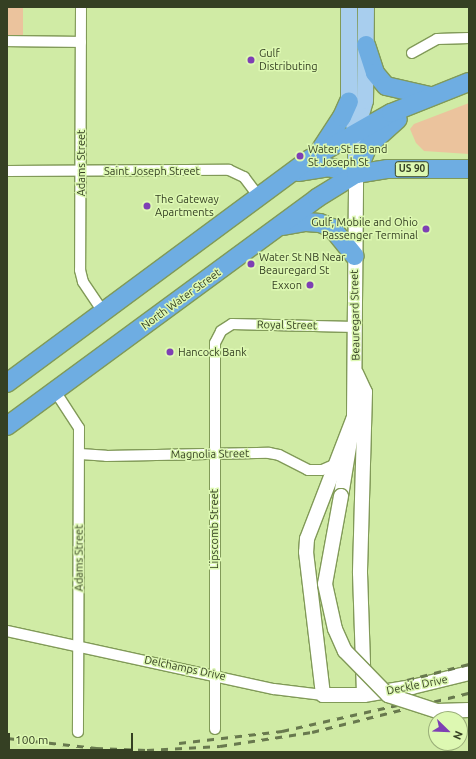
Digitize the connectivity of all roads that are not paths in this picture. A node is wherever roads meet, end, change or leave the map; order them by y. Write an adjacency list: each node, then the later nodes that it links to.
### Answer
1 (81, 7): 6 (street, Adams Street)
2 (349, 7): 11 (main road, Beauregard Street)
3 (366, 7): 7 (main road, Beauregard Street)
4 (469, 38): 8 (street)
5 (7, 41): 6 (street)
6 (81, 42): 16 (street, Adams Street)
7 (366, 45): 10 (highway); 12 (main road, Beauregard Street)
8 (412, 53)
9 (469, 82): 10 (highway)
10 (430, 96): 12 (highway); 18 (highway)
11 (348, 101): 12 (main road, Beauregard Street); 13 (highway)
12 (356, 133): 13 (highway); 18 (main road, Beauregard Street)
13 (310, 159): 17 (highway)
14 (469, 169): 18 (highway, US 90)
15 (7, 171): 16 (street, Saint Joseph Street)
16 (80, 171): 19 (street, Saint Joseph Street); 22 (street, Adams Street)
17 (294, 173): 18 (highway); 19 (highway)
18 (356, 174): 20 (highway, North Water Street); 21 (street, Beauregard Street)
19 (260, 198): 22 (highway)
20 (279, 227): 21 (highway); 25 (highway, North Water Street)
21 (355, 256): 23 (street, Beauregard Street)
22 (103, 312): 26 (highway)
23 (356, 327): 24 (street, Royal Street); 28 (street, Beauregard Street)
24 (221, 331): 35 (street, Lipscomb Street)
25 (114, 348): 30 (highway, North Water Street); 31 (highway)
26 (26, 369): 27 (highway); 29 (highway)
27 (7, 373)
28 (356, 373): 32 (street, Beauregard Street); 42 (street)
29 (7, 383)
30 (55, 391): 33 (highway, North Water Street); 34 (street, Adams Street)
31 (7, 412)
32 (354, 417): 36 (street); 43 (street, Beauregard Street, bridge)
33 (7, 426)
34 (80, 454): 35 (street, Magnolia Street); 38 (street, Adams Street)
35 (213, 455): 36 (street, Magnolia Street); 40 (street, Lipscomb Street)
36 (336, 464): 41 (street)
37 (7, 631): 38 (street, Delchamps Drive)
38 (79, 646): 40 (street, Delchamps Drive); 45 (street, Adams Street)
39 (469, 674): 42 (street, Deckle Drive)
40 (214, 675): 41 (street, Delchamps Drive); 44 (street, Lipscomb Street)
41 (323, 695): 42 (street, Delchamps Drive)
42 (364, 695)
43 (469, 710)
44 (215, 729)
45 (78, 732)

